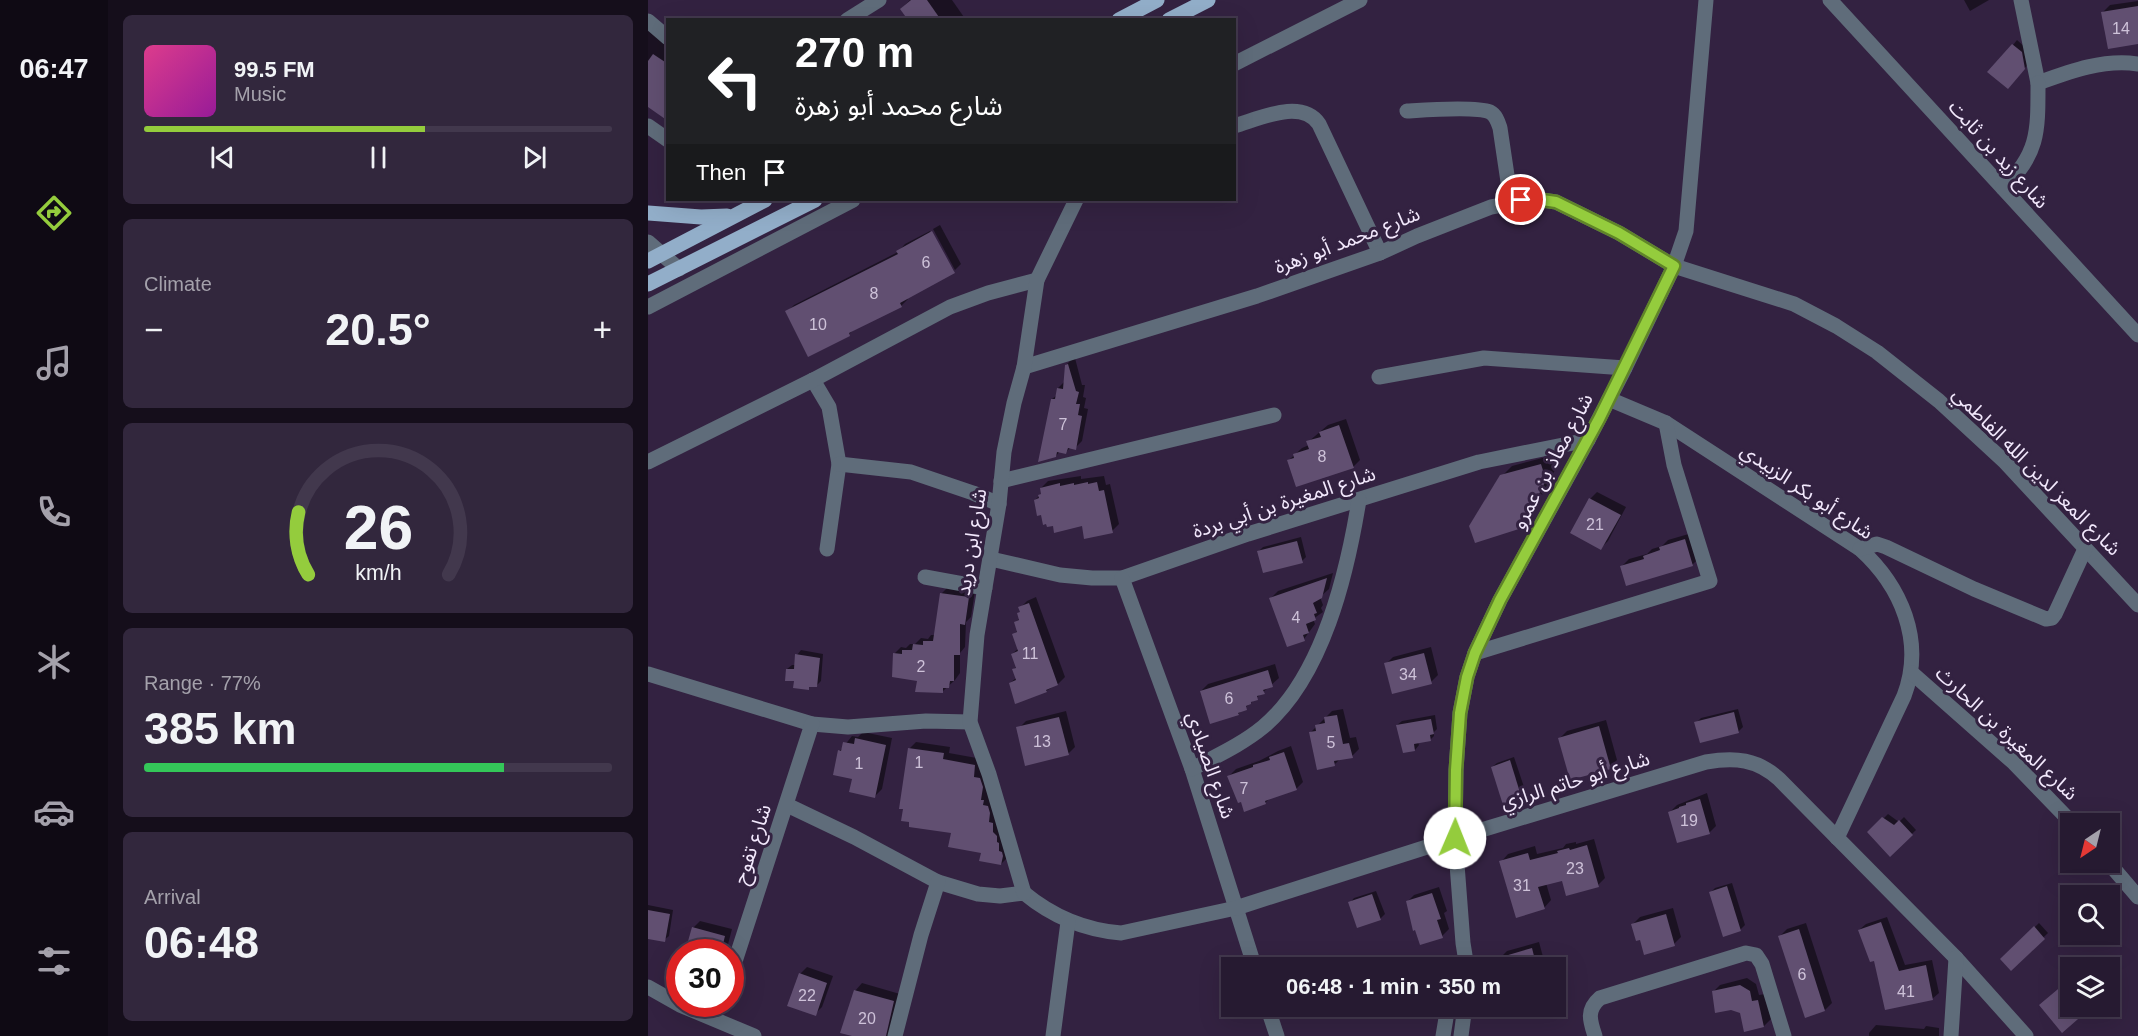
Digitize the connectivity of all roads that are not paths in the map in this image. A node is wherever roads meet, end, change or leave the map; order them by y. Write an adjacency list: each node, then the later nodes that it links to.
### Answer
1 (879, 0): 8 (street)
2 (1157, 0): 9 (main road)
3 (1208, 0): 10 (main road)
4 (1360, 0): 13 (street)
5 (1706, 0): 31 (street, شارع معاذ بن عمرو)
6 (1830, 0): 20 (street, شارع زيد بن ثابت)
7 (2021, 0): 15 (street)
8 (850, 18)
9 (1123, 18)
10 (1172, 18)
11 (648, 21): 12 (street)
12 (666, 36)
13 (1236, 63)
14 (2138, 64): 15 (street)
15 (2038, 83): 20 (street)
16 (1407, 111): 25 (street)
17 (1236, 125): 29 (street)
18 (648, 126): 19 (street)
19 (666, 139)
20 (2003, 188): 36 (street, شارع زيد بن ثابت)
21 (758, 201): 27 (main road)
22 (812, 201): 32 (main road)
23 (852, 201): 35 (street)
24 (1076, 201): 34 (street, شارع ابن دريد)
25 (1510, 202): 29 (street, شارع محمد أبو زهرة); 31 (street, شارع محمد أبو زهرة)
26 (648, 213): 27 (main road)
27 (733, 216): 30 (main road)
28 (648, 242): 30 (street)
29 (1380, 254): 37 (street, شارع محمد أبو زهرة)
30 (655, 257): 32 (street)
31 (1674, 266): 38 (street, شارع معاذ بن عمرو); 52 (street, شارع المعز لدين الله الفاطمي)
32 (679, 269): 33 (main road)
33 (652, 277)
34 (1037, 280): 37 (street, شارع ابن دريد); 40 (street)
35 (648, 307)
36 (2138, 335)
37 (1024, 368): 47 (street, شارع ابن دريد)
38 (1624, 368): 39 (street); 41 (street, شارع معاذ بن عمرو)
39 (1379, 377)
40 (813, 380): 45 (street); 46 (street)
41 (1609, 399): 43 (street, شارع أبو بكر الزبيدي); 44 (street, شارع معاذ بن عمرو)
42 (1274, 415): 47 (street)
43 (1666, 423): 51 (street, شارع أبو بكر الزبيدي); 58 (street)
44 (1588, 440): 48 (street, شارع المغيرة بن أبي بردة); 58 (street, شارع معاذ بن عمرو)
45 (648, 462)
46 (838, 464): 49 (street); 50 (street)
47 (1001, 481): 49 (street, شارع ابن دريد)
48 (1359, 500): 55 (street, شارع المغيرة بن أبي بردة); 63 (street)
49 (999, 504): 53 (street, شارع ابن دريد)
50 (827, 549)
51 (1860, 549): 52 (street); 59 (street, شارع أبو بكر الزبيدي)
52 (2085, 549): 57 (street, شارع المعز لدين الله الفاطمي)
53 (991, 559): 55 (street, شارع المغيرة بن أبي بردة); 56 (street, شارع ابن دريد)
54 (925, 577): 56 (street)
55 (1122, 578): 63 (street, شارع الصيادي)
56 (985, 588): 61 (street, شارع ابن دريد)
57 (2138, 605)
58 (1475, 653): 67 (street, شارع معاذ بن عمرو)
59 (1912, 673): 65 (street, شارع المغيرة بن الحارث); 66 (street, شارع أبو بكر الزبيدي)
60 (648, 674): 62 (street)
61 (969, 722): 62 (street); 70 (street, شارع ابن دريد)
62 (812, 724): 64 (street, شارع تفوح)
63 (1192, 769): 72 (street, شارع الصيادي)
64 (787, 805): 69 (street); 74 (street, شارع تفوح)
65 (2062, 813)
66 (1838, 837): 67 (street, شارع أبو حاتم الرازي); 79 (street, شارع أبو حاتم الرازي)
67 (1455, 838): 72 (street, شارع أبو حاتم الرازي); 75 (street, شارع معاذ بن عمرو)
68 (2117, 873): 71 (street)
69 (938, 882): 70 (street); 87 (street)
70 (1024, 893): 73 (street, شارع أبو حاتم الرازي)
71 (2138, 897)
72 (1236, 908): 73 (street, شارع أبو حاتم الرازي); 76 (street, شارع الصيادي)
73 (1068, 922): 88 (street)
74 (743, 939)
75 (1463, 943): 77 (street, شارع معاذ بن عمرو); 78 (street, شارع معاذ بن عمرو)
76 (1252, 957)
77 (1459, 957)
78 (1465, 957)
79 (1956, 958): 94 (street); 95 (street, شارع أبو حاتم الرازي)
80 (648, 987): 81 (street)
81 (666, 998)
82 (719, 1017): 86 (street)
83 (1271, 1017): 89 (street)
84 (1446, 1017): 90 (street)
85 (1464, 1017): 91 (street)
86 (754, 1036)
87 (895, 1036)
88 (1053, 1036)
89 (1277, 1036)
90 (1443, 1036)
91 (1461, 1036)
92 (1595, 1036): 93 (street)
93 (1785, 1036)
94 (1951, 1036)
95 (2026, 1036)

